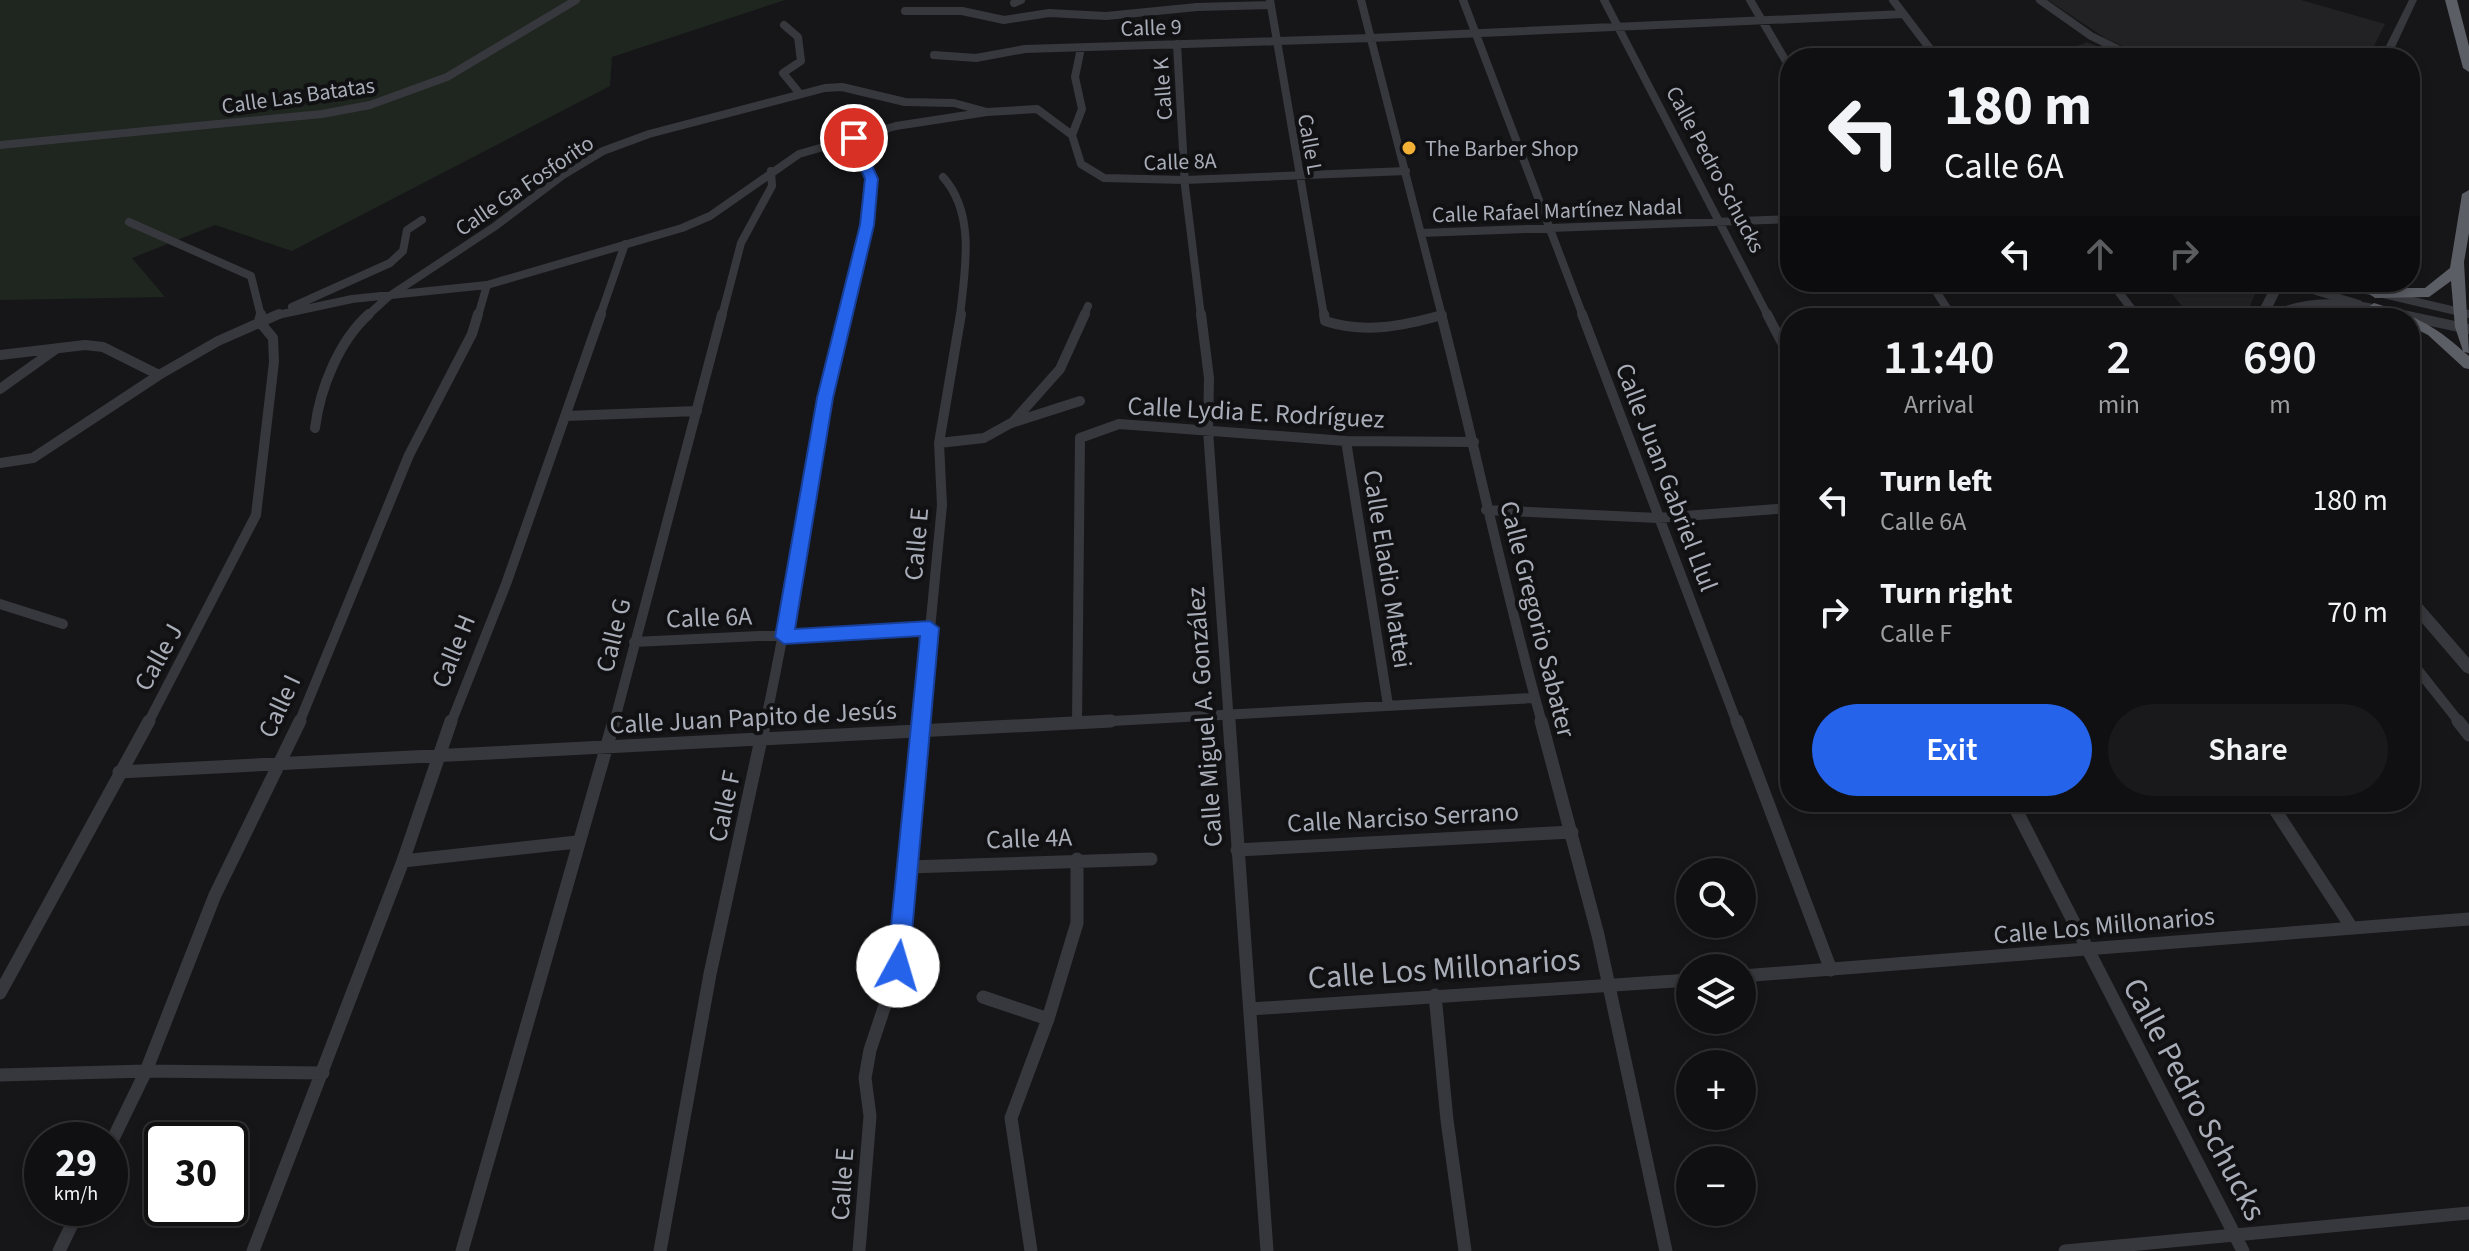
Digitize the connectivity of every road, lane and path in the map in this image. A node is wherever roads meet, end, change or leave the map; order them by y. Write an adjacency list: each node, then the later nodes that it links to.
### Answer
1 (576, 0): 31 (street, Calle Las Batatas)
2 (1361, 0): 17 (street, Calle Gregorio Sabater)
3 (1463, 0): 16 (street, Calle Juan Gabriel Llul)
4 (1604, 0): 15 (street, Calle Pedro Schucks)
5 (1750, 0): 13 (street)
6 (1893, 0): 12 (street)
7 (2040, 0): 22 (street)
8 (2413, 0): 23 (street)
9 (2451, 0): 26 (highway)
10 (1270, 3): 11 (street); 18 (street, Calle L)
11 (905, 11)
12 (1903, 14): 13 (street, Calle 9); 21 (street)
13 (1763, 20): 15 (street, Calle 9); 24 (street)
14 (784, 25): 27 (street)
15 (1616, 26): 16 (street, Calle 9); 41 (street, Calle Pedro Schucks)
16 (1475, 32): 17 (street, Calle 9); 42 (street, Calle Juan Gabriel Llul)
17 (1371, 38): 18 (street, Calle 9); 33 (street, Calle Gregorio Sabater)
18 (1277, 42): 19 (street, Calle 9); 34 (street, Calle L)
19 (1177, 44): 20 (street, Calle 9); 36 (street, Calle K)
20 (1081, 48): 25 (street, Calle 9); 29 (street)
21 (1929, 48)
22 (2116, 48)
23 (2390, 48)
24 (1780, 50)
25 (934, 55)
26 (2469, 68)
27 (800, 94): 28 (street, Calle Ga Fosforito); 51 (street, Calle Ga Fosforito)
28 (987, 112): 29 (street); 30 (street)
29 (1072, 135): 36 (street, Calle 8A)
30 (854, 138): 32 (street); 88 (street, Calle F)
31 (0, 145)
32 (771, 171): 44 (street); 72 (street, Calle G)
33 (1406, 171): 34 (street, Calle 8A); 43 (street, Calle Gregorio Sabater)
34 (1298, 174): 36 (street, Calle 8A); 60 (street, Calle L)
35 (943, 177): 79 (street, Calle E)
36 (1185, 180): 76 (street, Calle Miguel A. González)
37 (2469, 194): 45 (highway)
38 (1780, 219): 41 (street, Calle Rafael Martínez Nadal)
39 (422, 220): 59 (street)
40 (129, 222): 61 (street, Calle J)
41 (1720, 222): 42 (street, Calle Rafael Martínez Nadal); 64 (street, Calle Pedro Schucks)
42 (1549, 229): 43 (street, Calle Rafael Martínez Nadal); 83 (street, Calle Juan Gabriel Llul)
43 (1421, 233): 60 (street, Calle Gregorio Sabater)
44 (625, 244): 46 (street); 73 (street, Calle H)
45 (2458, 269): 52 (highway); 62 (highway)
46 (487, 285): 51 (street); 101 (street, Calle I)
47 (2119, 292): 54 (street)
48 (2335, 292): 52 (street)
49 (2355, 292): 52 (street)
50 (2365, 292): 52 (street)
51 (388, 297): 59 (street); 75 (street, Calle Ga Fosforito)
52 (2374, 300): 55 (street); 56 (highway); 57 (street)
53 (1088, 306): 74 (street)
54 (2131, 308)
55 (2285, 308)
56 (2387, 308)
57 (2409, 308)
58 (2420, 310): 62 (street)
59 (277, 314): 61 (street)
60 (1442, 315): 78 (street, Calle Gregorio Sabater)
61 (259, 321): 69 (street); 102 (street, Calle J)
62 (2466, 321): 65 (highway)
63 (2420, 325): 68 (highway)
64 (1780, 339)
65 (2469, 348)
66 (57, 349): 67 (street); 69 (street); 70 (street)
67 (0, 355)
68 (2469, 364)
69 (159, 375): 80 (street)
70 (0, 389)
71 (1080, 401): 74 (street)
72 (697, 411): 73 (street); 89 (street, Calle G)
73 (566, 416): 100 (street, Calle H)
74 (1011, 423): 79 (street)
75 (315, 428)
76 (1208, 430): 77 (street, Calle Lydia E. Rodríguez); 94 (street, Calle Miguel A. González); 95 (street, Calle Lydia E. Rodríguez)
77 (1346, 441): 78 (street, Calle Lydia E. Rodríguez); 93 (street, Calle Eladio Mattei)
78 (1474, 442): 82 (street, Calle Gregorio Sabater)
79 (939, 443): 87 (street, Calle E)
80 (0, 463)
81 (1780, 509): 83 (street)
82 (1486, 510): 83 (street); 92 (street, Calle Gregorio Sabater)
83 (1658, 518): 115 (street, Calle Juan Gabriel Llul)
84 (0, 604): 86 (street)
85 (2420, 612): 90 (street)
86 (63, 624)
87 (930, 628): 88 (street, Calle 6A); 96 (street, Calle E)
88 (784, 637): 89 (street, Calle 6A); 98 (street, Calle F)
89 (634, 642): 99 (street, Calle G)
90 (2469, 668)
91 (2420, 673): 97 (street)
92 (1533, 698): 93 (street, Calle Juan Papito de Jesús); 105 (street, Calle Gregorio Sabater)
93 (1388, 705): 94 (street, Calle Juan Papito de Jesús)
94 (1229, 716): 95 (street, Calle Juan Papito de Jesús); 107 (street, Calle Miguel A. González)
95 (1077, 722): 96 (street, Calle Juan Papito de Jesús)
96 (921, 731): 98 (street, Calle Juan Papito de Jesús); 111 (street, Calle E)
97 (2469, 735)
98 (761, 741): 99 (street, Calle Juan Papito de Jesús); 135 (street, Calle F)
99 (608, 746): 100 (street, Calle Juan Papito de Jesús); 106 (street, Calle G)
100 (437, 758): 101 (street, Calle Juan Papito de Jesús); 110 (street, Calle H)
101 (277, 765): 102 (street, Calle Juan Papito de Jesús); 124 (street, Calle I)
102 (119, 772): 119 (street, Calle J)
103 (2017, 812): 114 (street, Calle Pedro Schucks)
104 (2277, 812): 113 (street)
105 (1572, 832): 107 (street, Calle Narciso Serrano); 118 (street, Calle Gregorio Sabater)
106 (577, 842): 110 (street); 134 (street, Calle G)
107 (1237, 850): 122 (street, Calle Miguel A. González)
108 (1077, 859): 109 (street, Calle 4A); 111 (street, Calle 4A); 123 (street)
109 (1151, 859)
110 (403, 861): 125 (street, Calle H)
111 (908, 867): 136 (street, Calle E)
112 (2469, 919): 113 (street, Calle Los Millonarios)
113 (2352, 928): 114 (street, Calle Los Millonarios)
114 (2086, 951): 115 (street, Calle Los Millonarios); 130 (street, Calle Pedro Schucks)
115 (1831, 970): 116 (street, Calle Los Millonarios)
116 (1756, 975)
117 (1676, 981): 118 (street, Calle Los Millonarios)
118 (1609, 986): 120 (street, Calle Los Millonarios); 139 (street, Calle Gregorio Sabater)
119 (0, 993)
120 (1435, 995): 122 (street, Calle Los Millonarios); 138 (street)
121 (983, 997): 123 (street)
122 (1250, 1009): 137 (street, Calle Miguel A. González)
123 (1048, 1019): 131 (street)
124 (146, 1071): 125 (street); 126 (street); 127 (street, Calle I)
125 (323, 1073): 133 (street, Calle H)
126 (0, 1075)
127 (121, 1122)
128 (2469, 1213): 130 (street)
129 (71, 1226): 132 (street)
130 (2234, 1235): 140 (street); 141 (street, Calle Pedro Schucks)
131 (1029, 1249)
132 (59, 1251)
133 (253, 1251)
134 (462, 1251)
135 (660, 1251)
136 (859, 1251)
137 (1267, 1251)
138 (1465, 1251)
139 (1666, 1251)
140 (2065, 1251)
141 (2243, 1251)

